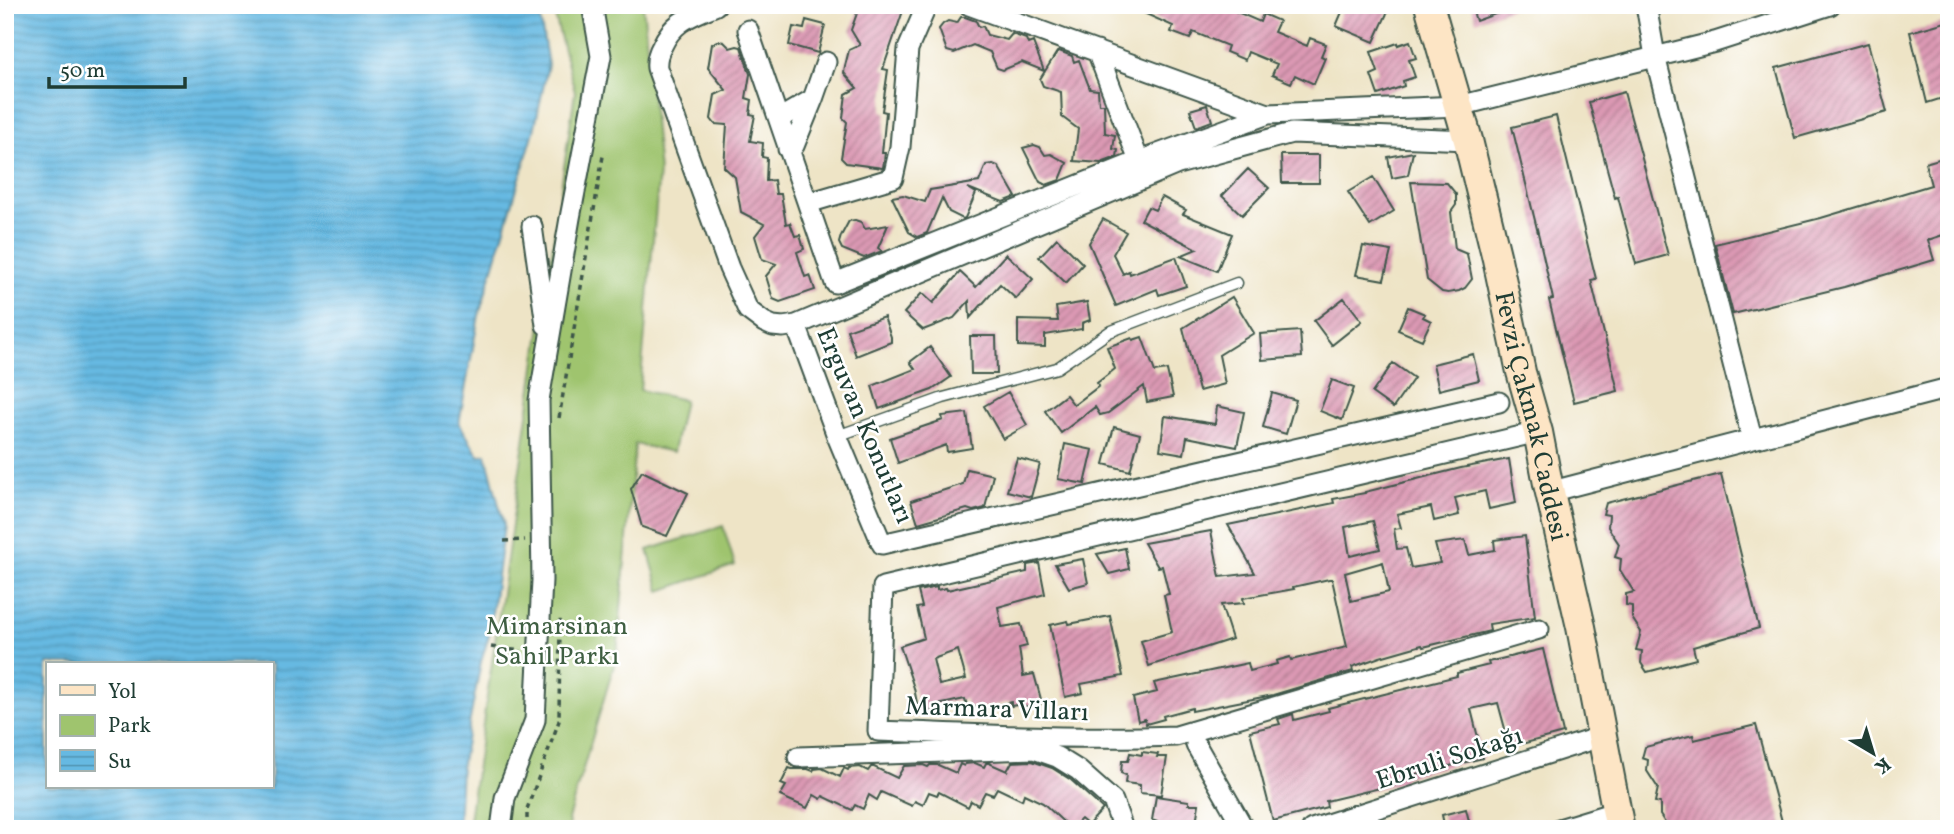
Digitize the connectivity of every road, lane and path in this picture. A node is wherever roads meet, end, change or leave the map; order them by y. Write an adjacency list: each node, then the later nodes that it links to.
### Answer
1 (658, 5): 8 (path)
2 (716, 5): 24 (street)
3 (927, 5): 21 (street)
4 (970, 5): 10 (street)
5 (1429, 5): 14 (street, Fevzi Çakmak Caddesi)
6 (1646, 5): 11 (street)
7 (1830, 5): 11 (street)
8 (602, 8): 25 (street)
9 (748, 30): 16 (street)
10 (1097, 51): 15 (street); 20 (street)
11 (1654, 56): 14 (street); 31 (street)
12 (826, 62): 13 (street)
13 (813, 99): 16 (street); 19 (street)
14 (1459, 106): 15 (street); 17 (street, Fevzi Çakmak Caddesi)
15 (1268, 114): 20 (street)
16 (779, 119): 19 (street)
17 (1468, 140): 24 (street, Erguvan Konutları); 29 (street, Fevzi Çakmak Caddesi)
18 (604, 149): 28 (path)
19 (788, 149): 21 (street)
20 (1139, 161): 21 (street)
21 (808, 203)
22 (531, 226): 25 (street)
23 (1237, 283): 30 (lane)
24 (796, 325): 30 (street, Erguvan Konutları)
25 (549, 343): 41 (street)
26 (1949, 388): 31 (street)
27 (1499, 402): 30 (street, Erguvan Konutları)
28 (558, 428)
29 (1538, 432): 32 (street, Fevzi Çakmak Caddesi); 34 (street, Marmara Vilları)
30 (837, 436)
31 (1752, 439): 32 (street)
32 (1549, 492): 37 (street, Fevzi Çakmak Caddesi)
33 (560, 617): 42 (path)
34 (1539, 629)
35 (491, 647): 36 (path)
36 (523, 652)
37 (1603, 736): 40 (street, Fevzi Çakmak Caddesi); 45 (street, Ebruli Sokağı)
38 (1196, 745): 44 (street)
39 (797, 757): 43 (street)
40 (1619, 820): 46 (street)
41 (501, 829)
42 (527, 829)
43 (1123, 829)
44 (1244, 829)
45 (1312, 829)
46 (1559, 829)

